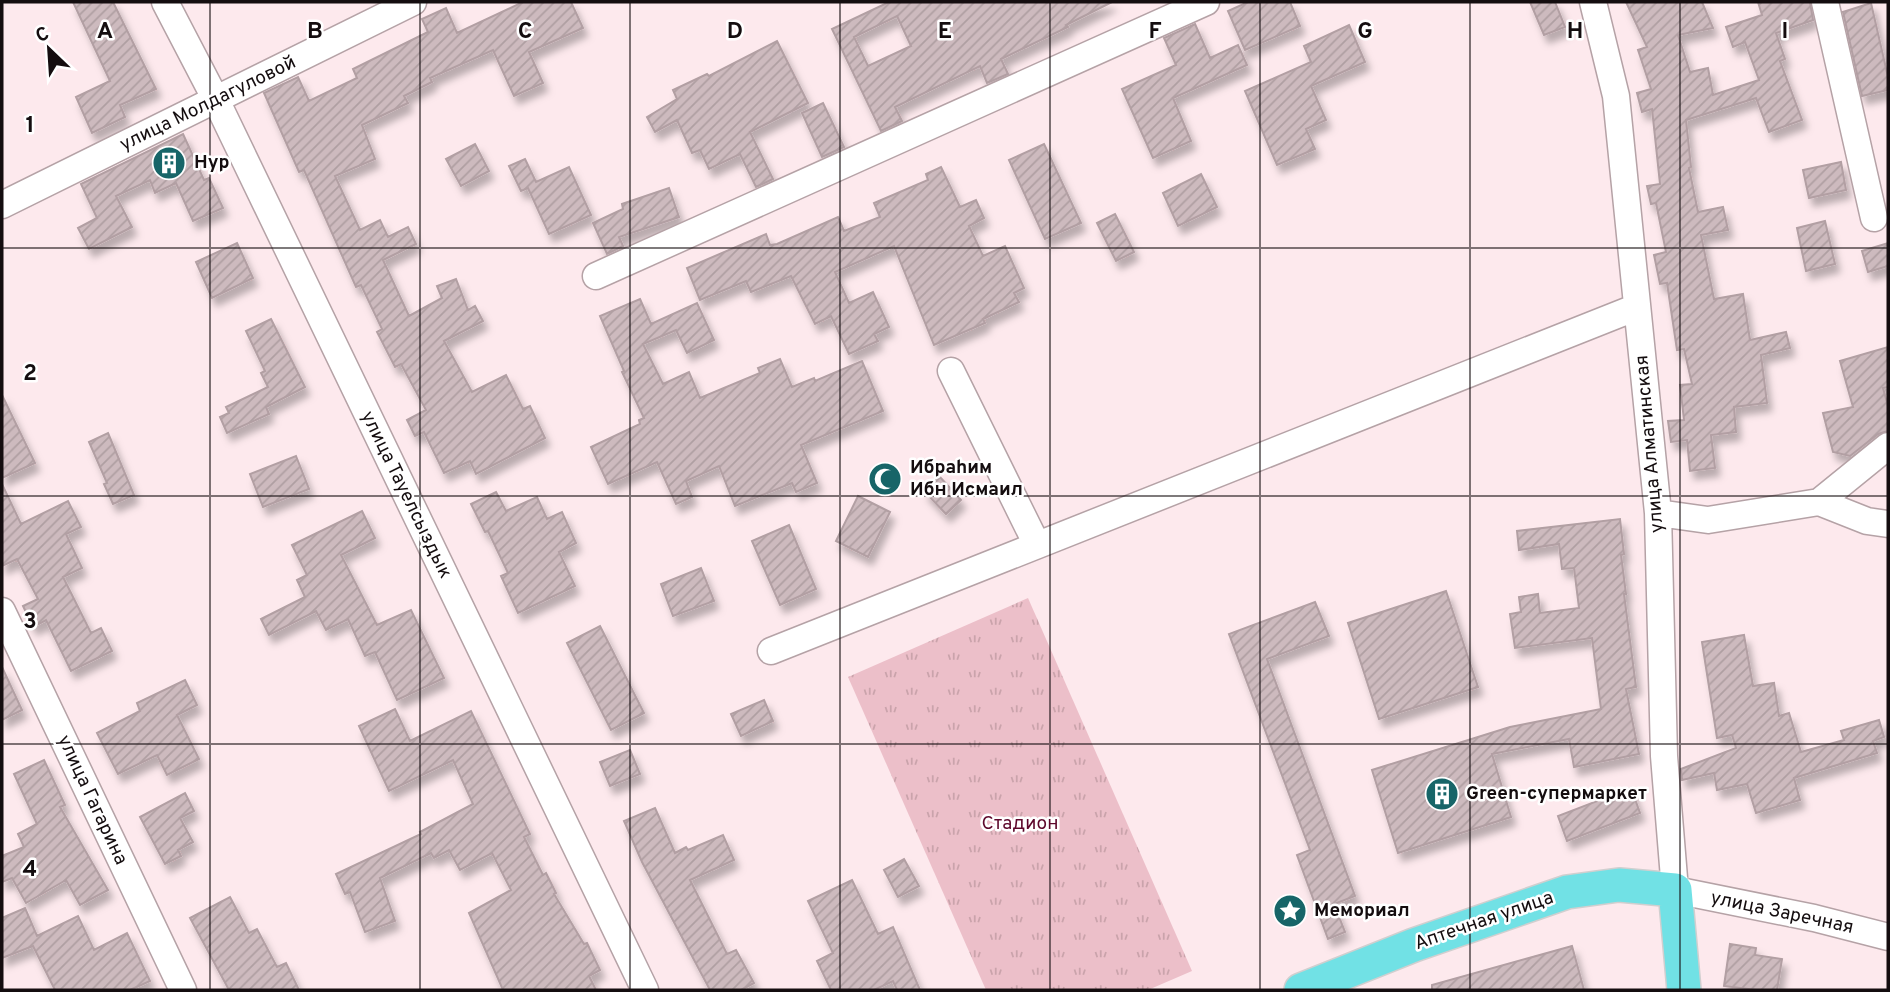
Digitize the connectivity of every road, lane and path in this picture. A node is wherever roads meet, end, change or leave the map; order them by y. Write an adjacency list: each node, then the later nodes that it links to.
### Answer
1 (165, 2): 6 (street, улица Тауелсыздык)
2 (413, 2): 6 (street, улица Молдагуловой)
3 (1206, 2): 9 (street)
4 (1593, 2): 10 (street, улица Алматинская)
5 (1825, 2): 8 (street)
6 (216, 100): 7 (street, улица Молдагуловой); 22 (street, улица Тауелсыздык)
7 (2, 205)
8 (1874, 218)
9 (596, 276)
10 (1637, 307): 14 (street, улица Алматинская); 16 (street)
11 (951, 371): 16 (street)
12 (1888, 446): 13 (street)
13 (1819, 502): 14 (street); 15 (street)
14 (1658, 513): 19 (street, улица Алматинская)
15 (1888, 524)
16 (1037, 545): 18 (street)
17 (2, 611): 21 (street, улица Гагарина)
18 (771, 651)
19 (1675, 890): 20 (street, улица Заречная); 23 (main road, Аптечная улица); 24 (main road)
20 (1888, 937)
21 (183, 990)
22 (646, 990)
23 (1301, 990)
24 (1684, 990)

